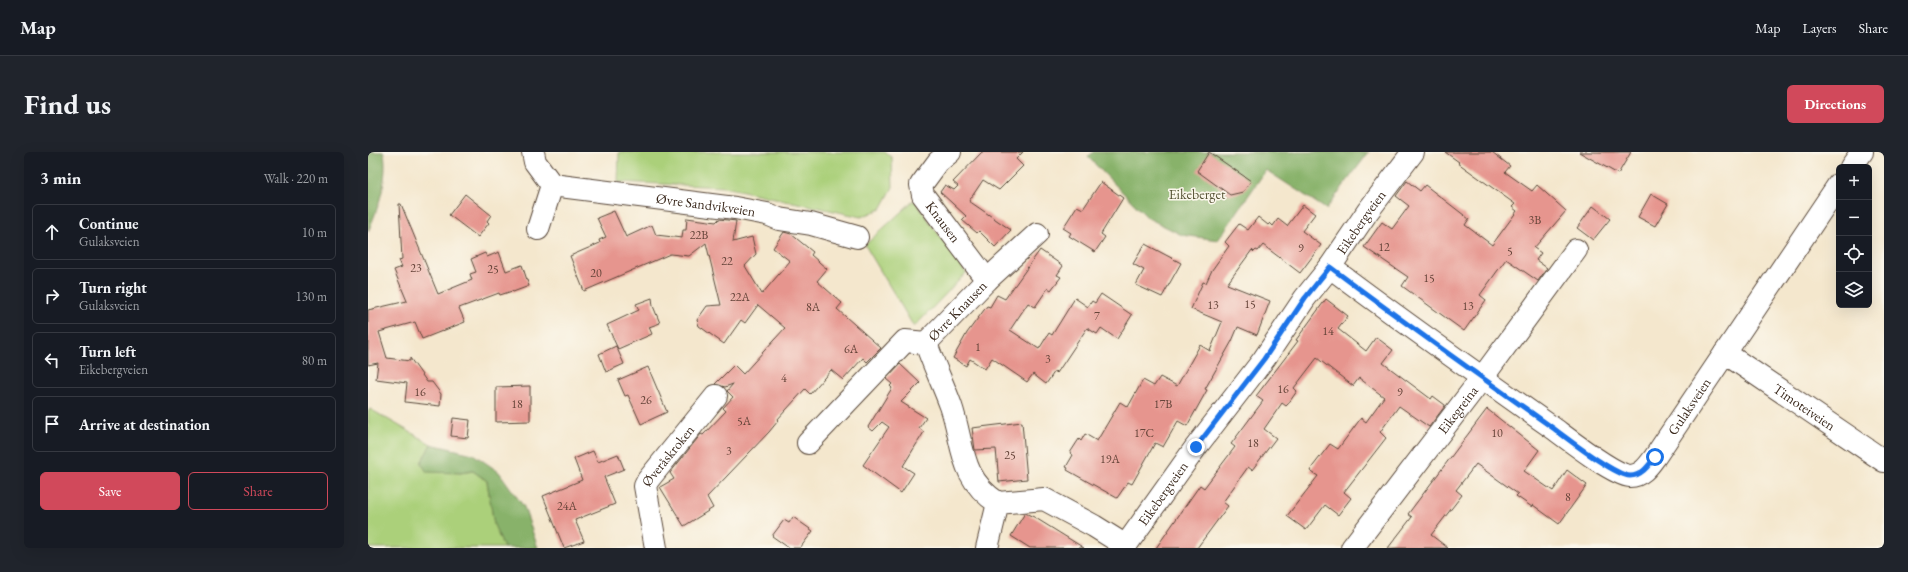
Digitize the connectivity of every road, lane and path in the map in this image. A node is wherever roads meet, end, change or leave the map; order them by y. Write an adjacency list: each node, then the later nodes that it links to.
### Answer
1 (533, 152): 6 (street)
2 (1413, 152): 12 (street, Eikebergveien)
3 (1862, 152): 5 (street)
4 (938, 155): 13 (street, Knausen)
5 (1853, 164)
6 (552, 185): 8 (street); 10 (street, Øvre Sandvikveien)
7 (1836, 188): 15 (street, Gulaksveien)
8 (538, 229)
9 (1037, 234): 13 (street, Øvre Knausen)
10 (857, 237)
11 (1576, 250): 16 (street, Eikegreina)
12 (1330, 267): 16 (street, Gulaksveien); 21 (street, Eikebergveien)
13 (987, 280): 14 (street, Øvre Knausen)
14 (926, 343): 18 (street, Øvre Knausen); 20 (street)
15 (1725, 353): 16 (street, Gulaksveien); 19 (street, Timoteiveien)
16 (1482, 378): 24 (street, Eikegreina)
17 (716, 396): 22 (street, Øveråskroken)
18 (808, 442)
19 (1884, 461)
20 (998, 503): 21 (street, Eikebergveien); 23 (street)
21 (1125, 547)
22 (656, 548)
23 (988, 548)
24 (1352, 548)

